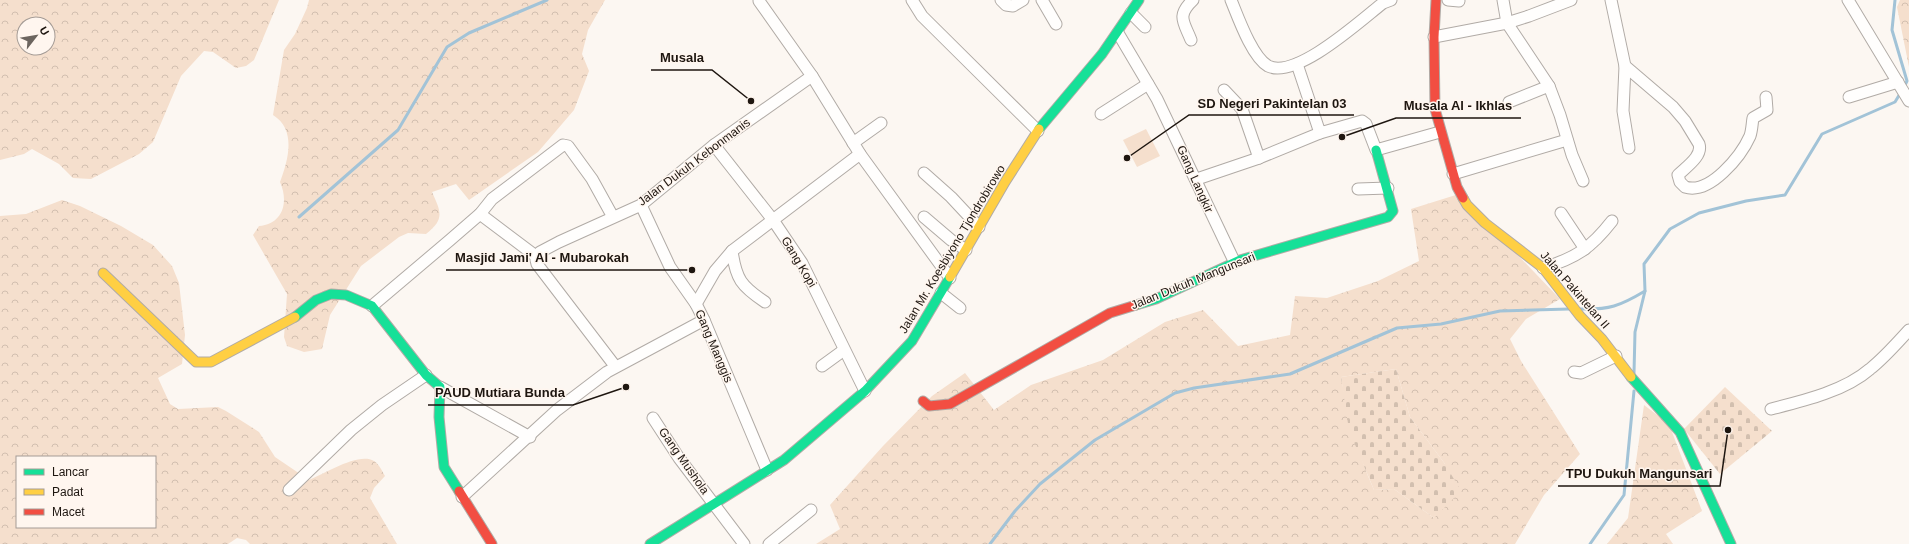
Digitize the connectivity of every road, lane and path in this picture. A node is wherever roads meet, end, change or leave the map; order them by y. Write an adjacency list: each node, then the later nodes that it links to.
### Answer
1 (759, 0): 26 (street)
2 (912, 0): 37 (street)
3 (1001, 0): 4 (street)
4 (1023, 0)
5 (1042, 0): 19 (street)
6 (1139, 0): 17 (street, Jalan Mr. Koesbiyono Tjondrobirowo)
7 (1193, 0): 23 (street)
8 (1231, 0): 24 (street)
9 (1391, 0): 24 (street)
10 (1436, 0): 22 (street, Jalan Pakintelan II)
11 (1448, 0): 16 (street)
12 (1503, 0): 18 (street)
13 (1571, 0): 18 (street)
14 (1612, 0): 25 (street)
15 (1848, 0): 28 (street)
16 (1460, 2)
17 (1131, 13): 20 (street); 21 (street, Jalan Mr. Koesbiyono Tjondrobirowo)
18 (1507, 23): 22 (street); 29 (street)
19 (1056, 24)
20 (1145, 27)
21 (1118, 33): 27 (street, Gang Langkir); 37 (street, Jalan Mr. Koesbiyono Tjondrobirowo)
22 (1434, 37): 38 (street, Jalan Pakintelan II)
23 (1191, 40)
24 (1298, 64): 39 (street)
25 (1626, 66): 31 (street); 43 (street)
26 (812, 76): 41 (street); 42 (street, Jalan Dukuh Kebonmanis)
27 (1148, 84): 35 (street); 49 (street, Gang Langkir)
28 (1900, 84): 32 (street); 33 (street)
29 (1549, 86): 34 (street); 40 (street)
30 (1224, 90): 46 (street)
31 (1766, 97)
32 (1849, 97)
33 (1909, 101)
34 (1509, 102)
35 (1101, 114)
36 (881, 123): 41 (street)
37 (1038, 131): 60 (street, Jalan Mr. Koesbiyono Tjondrobirowo)
38 (1440, 132): 44 (street); 48 (street, Jalan Pakintelan II)
39 (1320, 133): 44 (street, Jalan Dukuh Mangunsari); 46 (street, Jalan Dukuh Mangunsari)
40 (1567, 140): 48 (street); 50 (street)
41 (853, 143): 45 (street)
42 (714, 145): 53 (street, Jalan Dukuh Kebonmanis); 58 (street, Gang Kopi)
43 (1629, 148)
44 (1376, 150): 51 (street, Jalan Dukuh Mangunsari)
45 (860, 154): 58 (street); 68 (street)
46 (1259, 158): 49 (street, Jalan Dukuh Mangunsari)
47 (924, 173): 60 (street)
48 (1453, 174): 66 (street, Jalan Pakintelan II)
49 (1196, 179): 65 (street, Gang Langkir)
50 (1583, 181)
51 (1388, 188): 52 (street); 65 (street, Jalan Dukuh Mangunsari)
52 (1358, 189)
53 (641, 205): 56 (street, Jalan Dukuh Kebonmanis); 71 (street, Gang Manggis)
54 (1561, 212): 61 (street)
55 (480, 214): 56 (street); 64 (street); 72 (street)
56 (613, 217): 64 (street, Jalan Dukuh Kebonmanis)
57 (924, 217): 62 (street)
58 (773, 220): 63 (street); 76 (street, Gang Kopi)
59 (1612, 221): 61 (street)
60 (979, 227): 62 (street, Jalan Mr. Koesbiyono Tjondrobirowo)
61 (1585, 249): 66 (street)
62 (966, 250): 68 (street, Jalan Mr. Koesbiyono Tjondrobirowo)
63 (732, 251): 70 (street); 71 (street)
64 (537, 257): 78 (street)
65 (1235, 263): 84 (street, Jalan Dukuh Mangunsari)
66 (1543, 268): 77 (street, Jalan Pakintelan II)
67 (103, 273): 72 (street)
68 (950, 278): 69 (street, Jalan Mr. Koesbiyono Tjondrobirowo)
69 (941, 293): 73 (street); 83 (street, Jalan Mr. Koesbiyono Tjondrobirowo)
70 (765, 302)
71 (696, 304): 74 (street, Gang Manggis)
72 (372, 306): 81 (street)
73 (960, 308)
74 (704, 320): 78 (street); 88 (street, Gang Manggis)
75 (1909, 330): 85 (street)
76 (844, 350): 79 (street); 83 (street, Gang Kopi)
77 (1616, 356): 80 (street); 97 (street, Jalan Pakintelan II)
78 (615, 366): 87 (street)
79 (822, 366)
80 (1574, 372)
81 (426, 375): 82 (street); 89 (street)
82 (440, 387): 87 (street); 90 (street)
83 (865, 391): 88 (street, Jalan Mr. Koesbiyono Tjondrobirowo)
84 (923, 401)
85 (1771, 409)
86 (654, 418): 91 (street, Gang Mushola)
87 (530, 437): 90 (street)
88 (767, 470): 91 (street, Jalan Mr. Koesbiyono Tjondrobirowo)
89 (289, 490)
90 (462, 497): 93 (street)
91 (714, 504): 94 (street, Jalan Mr. Koesbiyono Tjondrobirowo); 95 (street, Gang Mushola)
92 (811, 510): 96 (street)
93 (492, 544)
94 (650, 544)
95 (744, 544)
96 (769, 544)
97 (1731, 544)

